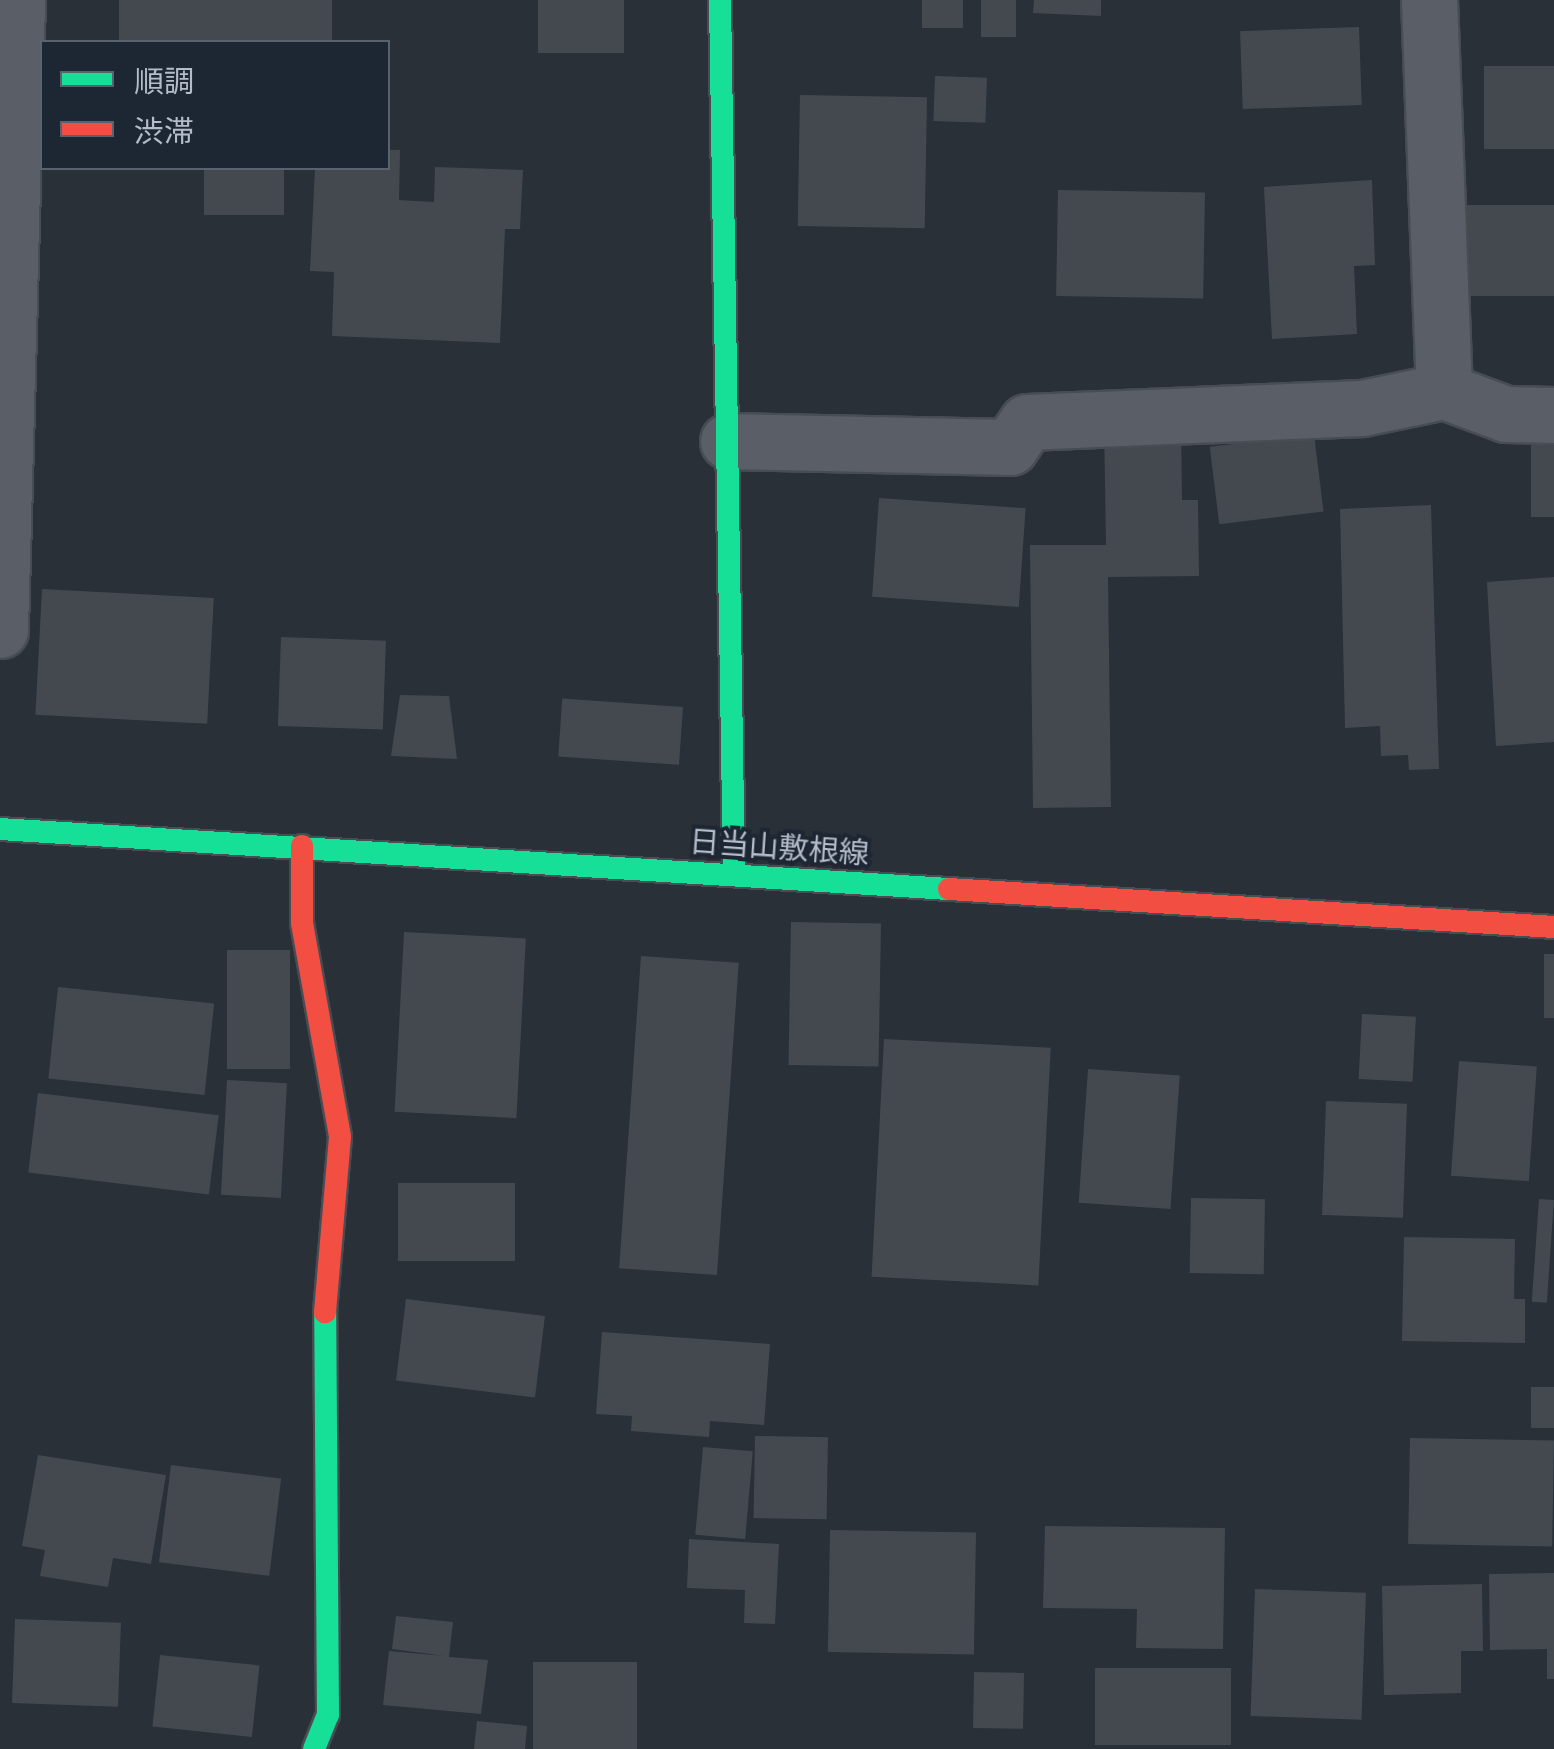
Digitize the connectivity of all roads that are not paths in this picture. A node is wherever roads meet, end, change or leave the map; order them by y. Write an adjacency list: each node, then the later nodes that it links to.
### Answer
1 (17, 0): 7 (street)
2 (720, 0): 6 (street)
3 (1429, 0): 4 (street)
4 (1444, 390): 5 (street); 6 (street)
5 (1554, 415)
6 (728, 442): 10 (street)
7 (0, 630)
8 (0, 829): 9 (street, 日当山敷根線)
9 (302, 846): 10 (street, 日当山敷根線); 12 (street)
10 (734, 874): 11 (street, 日当山敷根線)
11 (1554, 927)
12 (314, 1749)

